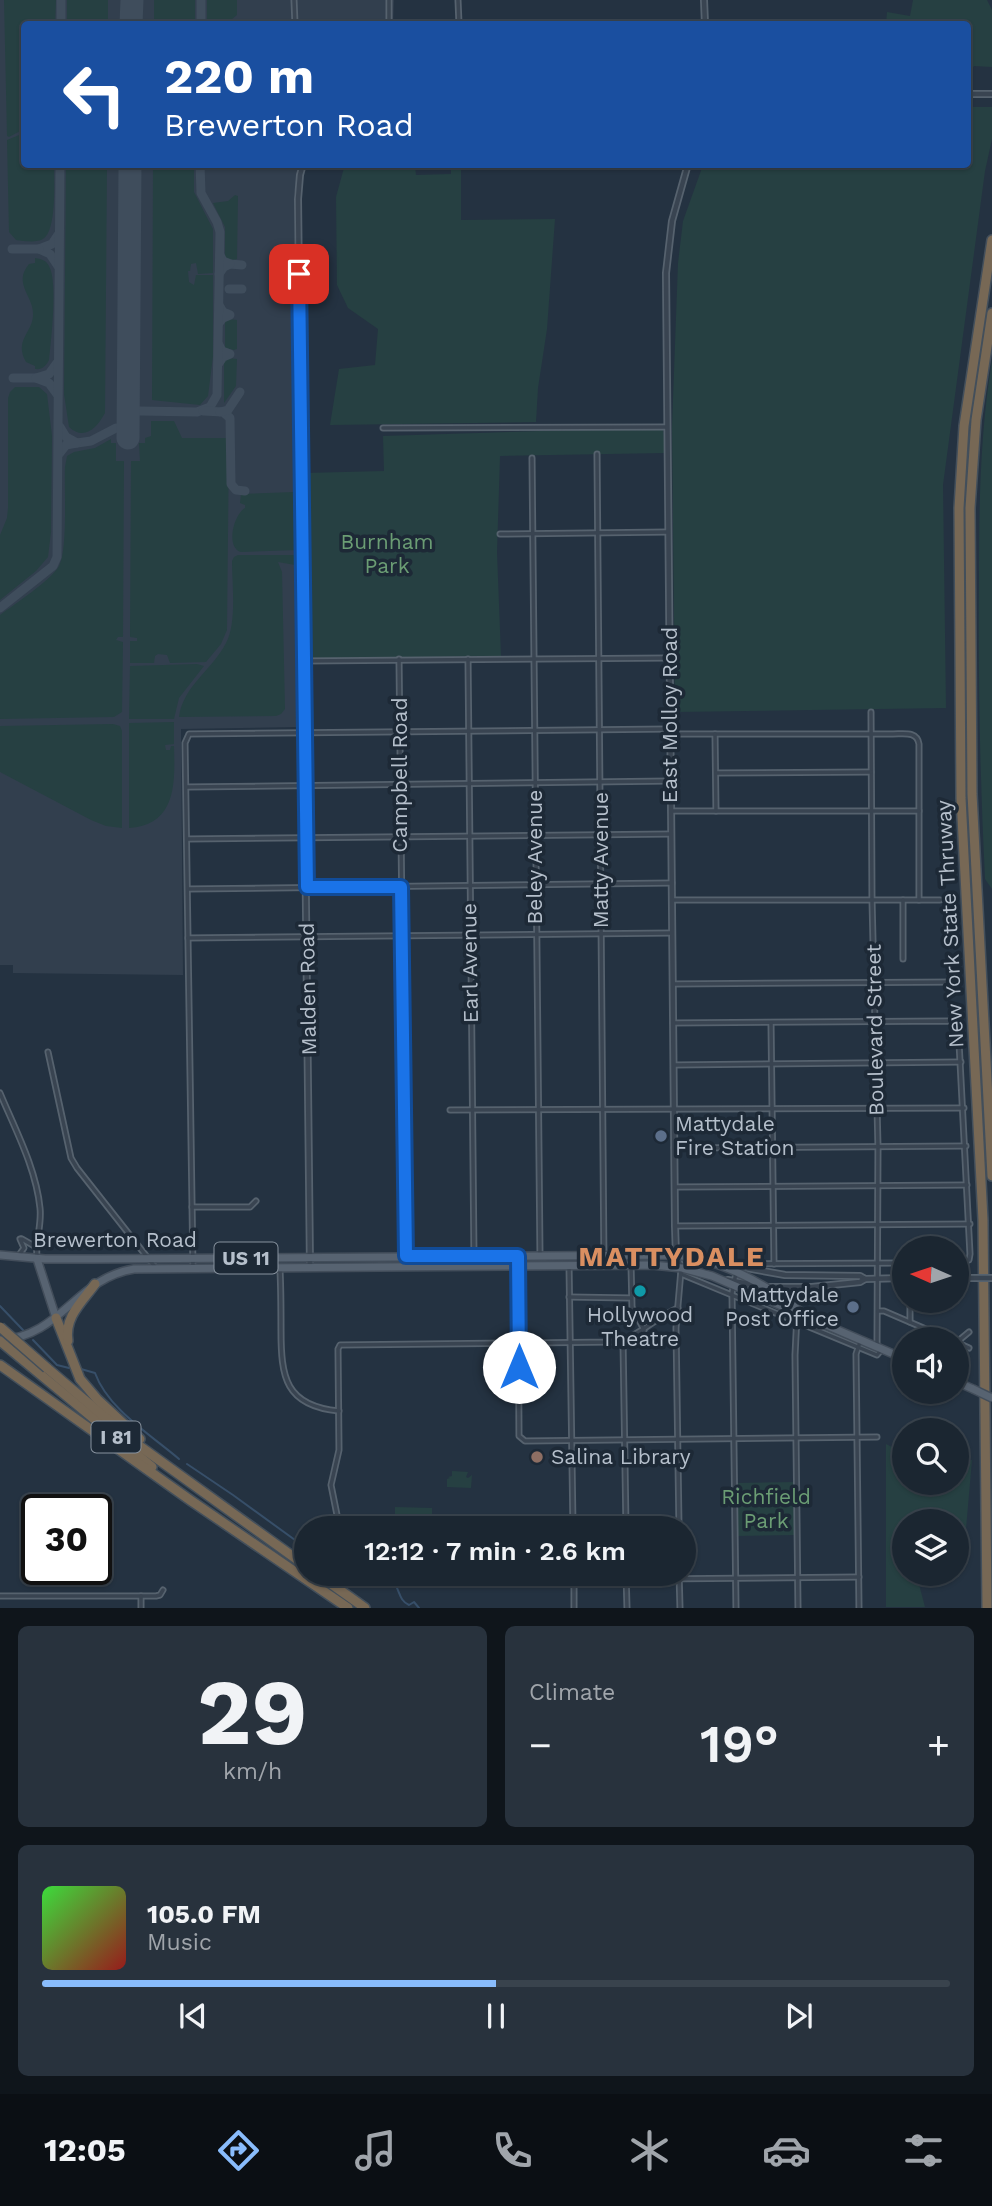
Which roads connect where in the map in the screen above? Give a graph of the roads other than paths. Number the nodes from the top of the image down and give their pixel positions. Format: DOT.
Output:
graph roads {
  1 [pos="294,0"];
  2 [pos="389,0"];
  3 [pos="458,0"];
  4 [pos="704,0"];
  5 [pos="295,21"];
  6 [pos="389,21"];
  7 [pos="459,21"];
  8 [pos="705,21"];
  9 [pos="971,94"];
  10 [pos="992,94"];
  11 [pos="302,168"];
  12 [pos="687,168"];
  13 [pos="992,240"];
  14 [pos="992,313"];
  15 [pos="667,427"];
  16 [pos="383,428"];
  17 [pos="597,454"];
  18 [pos="532,458"];
  19 [pos="668,532"];
  20 [pos="532,533"];
  21 [pos="598,533"];
  22 [pos="500,534"];
  23 [pos="599,658"];
  24 [pos="670,658"];
  25 [pos="468,659"];
  26 [pos="533,659"];
  27 [pos="399,660"];
  28 [pos="304,661"];
  29 [pos="871,712"];
  30 [pos="600,729"];
  31 [pos="534,730"];
  32 [pos="400,731"];
  33 [pos="468,731"];
  34 [pos="670,731"];
  35 [pos="305,733"];
  36 [pos="715,734"];
  37 [pos="871,734"];
  38 [pos="872,772"];
  39 [pos="716,773"];
  40 [pos="671,781"];
  41 [pos="600,782"];
  42 [pos="469,783"];
  43 [pos="534,783"];
  44 [pos="306,785"];
  45 [pos="400,785"];
  46 [pos="187,787"];
  47 [pos="671,811"];
  48 [pos="716,811"];
  49 [pos="919,811"];
  50 [pos="871,812"];
  51 [pos="601,834"];
  52 [pos="671,834"];
  53 [pos="535,835"];
  54 [pos="469,836"];
  55 [pos="401,837"];
  56 [pos="306,838"];
  57 [pos="188,839"];
  58 [pos="672,883"];
  59 [pos="602,884"];
  60 [pos="469,885"];
  61 [pos="535,885"];
  62 [pos="307,887"];
  63 [pos="401,887"];
  64 [pos="188,888"];
  65 [pos="672,900"];
  66 [pos="872,900"];
  67 [pos="904,900"];
  68 [pos="919,900"];
  69 [pos="940,900"];
  70 [pos="602,933"];
  71 [pos="672,933"];
  72 [pos="536,934"];
  73 [pos="469,935"];
  74 [pos="402,936"];
  75 [pos="307,937"];
  76 [pos="188,938"];
  77 [pos="903,959"];
  78 [pos="956,982"];
  79 [pos="875,983"];
  80 [pos="673,985"];
  81 [pos="876,1022"];
  82 [pos="673,1023"];
  83 [pos="771,1023"];
  84 [pos="48,1052"];
  85 [pos="961,1062"];
  86 [pos="772,1064"];
  87 [pos="877,1064"];
  88 [pos="674,1065"];
  89 [pos="0,1093"];
  90 [pos="964,1108"];
  91 [pos="877,1109"];
  92 [pos="450,1110"];
  93 [pos="538,1110"];
  94 [pos="604,1110"];
  95 [pos="674,1110"];
  96 [pos="772,1110"];
  97 [pos="472,1111"];
  98 [pos="965,1146"];
  99 [pos="878,1147"];
  100 [pos="773,1148"];
  101 [pos="674,1149"];
  102 [pos="992,1176"];
  103 [pos="968,1185"];
  104 [pos="878,1186"];
  105 [pos="675,1187"];
  106 [pos="773,1187"];
  107 [pos="256,1202"];
  108 [pos="192,1206"];
  109 [pos="970,1224"];
  110 [pos="878,1225"];
  111 [pos="675,1226"];
  112 [pos="773,1226"];
  113 [pos="970,1236"];
  114 [pos="36,1247"];
  115 [pos="0,1255"];
  116 [pos="604,1255"];
  117 [pos="676,1255"];
  118 [pos="406,1256"];
  119 [pos="474,1256"];
  120 [pos="518,1256"];
  121 [pos="540,1256"];
  122 [pos="568,1256"];
  123 [pos="17,1257"];
  124 [pos="310,1257"];
  125 [pos="148,1258"];
  126 [pos="193,1258"];
  127 [pos="37,1259"];
  128 [pos="878,1263"];
  129 [pos="892,1263"];
  130 [pos="774,1264"];
  131 [pos="604,1265"];
  132 [pos="631,1265"];
  133 [pos="569,1266"];
  134 [pos="474,1267"];
  135 [pos="519,1267"];
  136 [pos="280,1268"];
  137 [pos="310,1268"];
  138 [pos="406,1268"];
  139 [pos="156,1269"];
  140 [pos="193,1269"];
  141 [pos="736,1269"];
  142 [pos="681,1271"];
  143 [pos="878,1278"];
  144 [pos="892,1278"];
  145 [pos="970,1278"];
  146 [pos="992,1278"];
  147 [pos="865,1279"];
  148 [pos="95,1284"];
  149 [pos="732,1286"];
  150 [pos="764,1287"];
  151 [pos="569,1297"];
  152 [pos="631,1298"];
  153 [pos="678,1308"];
  154 [pos="878,1311"];
  155 [pos="910,1313"];
  156 [pos="799,1315"];
  157 [pos="56,1318"];
  158 [pos="910,1322"];
  159 [pos="0,1327"];
  160 [pos="921,1327"];
  161 [pos="644,1330"];
  162 [pos="0,1340"];
  163 [pos="623,1340"];
  164 [pos="570,1342"];
  165 [pos="519,1343"];
  166 [pos="859,1343"];
  167 [pos="879,1348"];
  168 [pos="892,1354"];
  169 [pos="71,1357"];
  170 [pos="0,1366"];
  171 [pos="44,1371"];
  172 [pos="969,1387"];
  173 [pos="992,1398"];
  174 [pos="339,1411"];
  175 [pos="877,1437"];
  176 [pos="796,1438"];
  177 [pos="857,1438"];
  178 [pos="677,1439"];
  179 [pos="734,1439"];
  180 [pos="625,1440"];
  181 [pos="572,1441"];
  182 [pos="180,1475"];
  183 [pos="190,1500"];
  184 [pos="337,1516"];
  185 [pos="573,1516"];
  186 [pos="626,1516"];
  187 [pos="679,1516"];
  188 [pos="294,1557"];
  189 [pos="696,1577"];
  190 [pos="798,1577"];
  191 [pos="859,1577"];
  192 [pos="736,1578"];
  193 [pos="334,1586"];
  194 [pos="574,1586"];
  195 [pos="626,1586"];
  196 [pos="679,1586"];
  197 [pos="163,1590"];
  198 [pos="0,1596"];
  199 [pos="141,1596"];
  200 [pos="141,1608"];
  201 [pos="348,1608"];
  202 [pos="365,1608"];
  203 [pos="575,1608"];
  204 [pos="627,1608"];
  205 [pos="680,1608"];
  206 [pos="736,1608"];
  207 [pos="798,1608"];
  208 [pos="859,1608"];
  209 [pos="988,1608"];
  1 -- 5 [label="street"];
  2 -- 6 [label="street"];
  3 -- 7 [label="street"];
  4 -- 8 [label="street"];
  9 -- 10 [label="street"];
  11 -- 28 [label="street, Malden Road"];
  12 -- 15 [label="street, East Molloy Road"];
  13 -- 209 [label="highway, New York State Thruway"];
  14 -- 102 [label="highway, New York State Thruway"];
  15 -- 16 [label="street"];
  15 -- 19 [label="street, East Molloy Road"];
  17 -- 21 [label="street, Matty Avenue"];
  18 -- 20 [label="street, Beley Avenue"];
  19 -- 21 [label="street"];
  19 -- 24 [label="street, East Molloy Road"];
  20 -- 21 [label="street"];
  20 -- 22 [label="street"];
  20 -- 26 [label="street, Beley Avenue"];
  21 -- 23 [label="street, Matty Avenue"];
  23 -- 24 [label="street"];
  23 -- 26 [label="street"];
  23 -- 30 [label="street, Matty Avenue"];
  24 -- 34 [label="street, East Molloy Road"];
  25 -- 26 [label="street"];
  25 -- 27 [label="street"];
  25 -- 33 [label="street, Earl Avenue"];
  26 -- 31 [label="street, Beley Avenue"];
  27 -- 28 [label="street"];
  27 -- 32 [label="street, Campbell Road"];
  28 -- 35 [label="street, Malden Road"];
  29 -- 37 [label="street, Boulevard Street"];
  30 -- 31 [label="street"];
  30 -- 34 [label="street"];
  30 -- 41 [label="street, Matty Avenue"];
  31 -- 33 [label="street"];
  31 -- 43 [label="street, Beley Avenue"];
  32 -- 33 [label="street"];
  32 -- 35 [label="street"];
  32 -- 45 [label="street, Campbell Road"];
  33 -- 42 [label="street, Earl Avenue"];
  34 -- 36 [label="street"];
  34 -- 40 [label="street, East Molloy Road"];
  35 -- 44 [label="street, Malden Road"];
  35 -- 46 [label="street"];
  36 -- 37 [label="street"];
  36 -- 39 [label="street"];
  37 -- 38 [label="street, Boulevard Street"];
  37 -- 49 [label="street"];
  38 -- 39 [label="street"];
  38 -- 50 [label="street, Boulevard Street"];
  39 -- 48 [label="street"];
  40 -- 41 [label="street"];
  40 -- 47 [label="street, East Molloy Road"];
  41 -- 43 [label="street"];
  41 -- 51 [label="street, Matty Avenue"];
  42 -- 43 [label="street"];
  42 -- 45 [label="street"];
  42 -- 54 [label="street, Earl Avenue"];
  43 -- 53 [label="street, Beley Avenue"];
  44 -- 45 [label="street"];
  44 -- 46 [label="street"];
  44 -- 56 [label="street, Malden Road"];
  45 -- 55 [label="street, Campbell Road"];
  46 -- 57 [label="street"];
  47 -- 48 [label="street"];
  47 -- 52 [label="street, East Molloy Road"];
  48 -- 50 [label="street"];
  49 -- 50 [label="street"];
  49 -- 68 [label="street"];
  50 -- 66 [label="street, Boulevard Street"];
  51 -- 52 [label="street"];
  51 -- 53 [label="street"];
  51 -- 59 [label="street, Matty Avenue"];
  52 -- 58 [label="street, East Molloy Road"];
  53 -- 54 [label="street"];
  53 -- 61 [label="street, Beley Avenue"];
  54 -- 55 [label="street"];
  54 -- 60 [label="street, Earl Avenue"];
  55 -- 56 [label="street"];
  55 -- 63 [label="street, Campbell Road"];
  56 -- 57 [label="street"];
  56 -- 62 [label="street, Malden Road"];
  57 -- 64 [label="street"];
  58 -- 59 [label="street"];
  58 -- 65 [label="street, East Molloy Road"];
  59 -- 61 [label="street"];
  59 -- 70 [label="street, Matty Avenue"];
  60 -- 61 [label="street"];
  60 -- 63 [label="street"];
  60 -- 73 [label="street, Earl Avenue"];
  61 -- 72 [label="street, Beley Avenue"];
  62 -- 63 [label="street"];
  62 -- 64 [label="street"];
  62 -- 75 [label="street, Malden Road"];
  63 -- 74 [label="street, Campbell Road"];
  64 -- 76 [label="street"];
  65 -- 66 [label="street"];
  65 -- 71 [label="street, East Molloy Road"];
  66 -- 67 [label="street"];
  66 -- 79 [label="street, Boulevard Street"];
  67 -- 68 [label="street"];
  67 -- 77 [label="street"];
  68 -- 69 [label="street"];
  70 -- 71 [label="street"];
  70 -- 72 [label="street"];
  70 -- 94 [label="street, Matty Avenue"];
  71 -- 80 [label="street, East Molloy Road"];
  72 -- 73 [label="street"];
  72 -- 93 [label="street, Beley Avenue"];
  73 -- 74 [label="street"];
  73 -- 97 [label="street, Earl Avenue"];
  74 -- 75 [label="street"];
  74 -- 118 [label="street, Campbell Road"];
  75 -- 76 [label="street"];
  75 -- 124 [label="street, Malden Road"];
  76 -- 108 [label="street"];
  78 -- 79 [label="street"];
  79 -- 80 [label="street"];
  79 -- 81 [label="street, Boulevard Street"];
  80 -- 82 [label="street, East Molloy Road"];
  81 -- 83 [label="street"];
  81 -- 85 [label="street"];
  81 -- 87 [label="street, Boulevard Street"];
  82 -- 83 [label="street"];
  82 -- 88 [label="street, East Molloy Road"];
  83 -- 86 [label="street"];
  84 -- 125 [label="street"];
  85 -- 87 [label="street"];
  85 -- 90 [label="street"];
  86 -- 87 [label="street"];
  86 -- 88 [label="street"];
  86 -- 96 [label="street"];
  87 -- 91 [label="street, Boulevard Street"];
  88 -- 95 [label="street, East Molloy Road"];
  89 -- 114 [label="street"];
  90 -- 91 [label="street"];
  90 -- 98 [label="street"];
  91 -- 96 [label="street"];
  91 -- 99 [label="street, Boulevard Street"];
  92 -- 97 [label="street"];
  93 -- 94 [label="street"];
  93 -- 97 [label="street"];
  93 -- 121 [label="street, Beley Avenue"];
  94 -- 95 [label="street"];
  94 -- 116 [label="street, Matty Avenue"];
  95 -- 96 [label="street"];
  95 -- 101 [label="street, East Molloy Road"];
  96 -- 100 [label="street"];
  97 -- 119 [label="street, Earl Avenue"];
  98 -- 99 [label="street"];
  98 -- 103 [label="street"];
  99 -- 100 [label="street"];
  99 -- 104 [label="street, Boulevard Street"];
  100 -- 101 [label="street"];
  100 -- 106 [label="street"];
  101 -- 105 [label="street, East Molloy Road"];
  103 -- 104 [label="street"];
  103 -- 109 [label="street"];
  104 -- 106 [label="street"];
  104 -- 110 [label="street, Boulevard Street"];
  105 -- 106 [label="street"];
  105 -- 111 [label="street, East Molloy Road"];
  106 -- 112 [label="street"];
  107 -- 108 [label="street"];
  108 -- 126 [label="street"];
  109 -- 110 [label="street"];
  109 -- 113 [label="street"];
  110 -- 112 [label="street"];
  110 -- 128 [label="street, Boulevard Street"];
  111 -- 112 [label="street"];
  111 -- 117 [label="street, East Molloy Road"];
  112 -- 130 [label="street"];
  114 -- 123 [label="street"];
  114 -- 127 [label="street"];
  115 -- 123 [label="main road, Brewerton Road / US 11"];
  116 -- 117 [label="main road, Brewerton Road / US 11"];
  116 -- 122 [label="main road, Brewerton Road / US 11"];
  116 -- 131 [label="street, Matty Avenue"];
  117 -- 141 [label="main road, Brewerton Road / US 11"];
  117 -- 142 [label="street, East Molloy Road"];
  118 -- 119 [label="main road, Brewerton Road / US 11"];
  118 -- 124 [label="main road, Brewerton Road / US 11"];
  118 -- 138 [label="street, Campbell Road"];
  119 -- 120 [label="main road, Brewerton Road / US 11"];
  119 -- 134 [label="street, Earl Avenue"];
  120 -- 121 [label="main road, Brewerton Road / US 11"];
  120 -- 135 [label="street"];
  121 -- 122 [label="main road, Brewerton Road / US 11"];
  122 -- 133 [label="street"];
  123 -- 127 [label="main road, Brewerton Road / US 11"];
  124 -- 126 [label="main road, Brewerton Road / US 11"];
  124 -- 137 [label="street, Malden Road"];
  125 -- 126 [label="main road, Brewerton Road / US 11"];
  125 -- 127 [label="main road, Brewerton Road / US 11"];
  125 -- 139 [label="street"];
  126 -- 140 [label="street"];
  127 -- 157 [label="main road"];
  128 -- 129 [label="street"];
  128 -- 130 [label="street"];
  128 -- 143 [label="street, Boulevard Street"];
  130 -- 141 [label="street"];
  131 -- 132 [label="main road, Brewerton Road / US 11"];
  131 -- 133 [label="main road, Brewerton Road / US 11"];
  132 -- 142 [label="main road, Brewerton Road / US 11"];
  132 -- 152 [label="street"];
  133 -- 135 [label="main road, Brewerton Road / US 11"];
  133 -- 151 [label="street"];
  134 -- 135 [label="main road, Brewerton Road / US 11"];
  134 -- 138 [label="main road, Brewerton Road / US 11"];
  135 -- 165 [label="street"];
  136 -- 137 [label="main road, Brewerton Road / US 11"];
  136 -- 140 [label="main road, Brewerton Road / US 11"];
  136 -- 174 [label="street"];
  137 -- 138 [label="main road, Brewerton Road / US 11"];
  139 -- 140 [label="main road, Brewerton Road / US 11"];
  139 -- 148 [label="main road, Brewerton Road / US 11"];
  141 -- 147 [label="street"];
  141 -- 149 [label="street"];
  141 -- 150 [label="main road, Brewerton Road / US 11"];
  142 -- 149 [label="street"];
  142 -- 149 [label="main road, Brewerton Road / US 11"];
  142 -- 153 [label="street"];
  143 -- 144 [label="street"];
  143 -- 147 [label="street"];
  143 -- 154 [label="street, Boulevard Street"];
  145 -- 146 [label="street, bridge"];
  147 -- 150 [label="street"];
  148 -- 157 [label="main road, Brewerton Road / US 11"];
  148 -- 169 [label="highway"];
  149 -- 150 [label="street"];
  149 -- 156 [label="main road, Brewerton Road / US 11"];
  149 -- 179 [label="street"];
  150 -- 156 [label="main road, Brewerton Road / US 11"];
  151 -- 152 [label="street"];
  151 -- 164 [label="street"];
  152 -- 161 [label="street"];
  153 -- 161 [label="street"];
  153 -- 178 [label="street"];
  154 -- 158 [label="street"];
  154 -- 167 [label="street, Boulevard Street"];
  155 -- 158 [label="street"];
  156 -- 166 [label="main road, Brewerton Road / US 11"];
  156 -- 176 [label="street"];
  157 -- 162 [label="main road, Brewerton Road / US 11"];
  157 -- 169 [label="highway"];
  158 -- 160 [label="street"];
  159 -- 171 [label="highway, I 81, bridge"];
  161 -- 163 [label="street"];
  162 -- 171 [label="highway, I 81"];
  163 -- 164 [label="street"];
  163 -- 180 [label="street"];
  164 -- 165 [label="street"];
  164 -- 181 [label="street"];
  165 -- 174 [label="street"];
  165 -- 181 [label="street"];
  166 -- 167 [label="main road, Brewerton Road / US 11"];
  166 -- 177 [label="street"];
  167 -- 168 [label="main road, Brewerton Road / US 11"];
  169 -- 182 [label="highway"];
  170 -- 183 [label="highway"];
  171 -- 182 [label="highway, I 81"];
  171 -- 183 [label="highway, I 81"];
  172 -- 173 [label="main road, bridge"];
  174 -- 184 [label="street"];
  175 -- 177 [label="street"];
  176 -- 177 [label="street"];
  176 -- 179 [label="street"];
  176 -- 190 [label="street"];
  177 -- 191 [label="street"];
  178 -- 179 [label="street"];
  178 -- 180 [label="street"];
  178 -- 187 [label="street"];
  179 -- 192 [label="street"];
  180 -- 181 [label="street"];
  180 -- 186 [label="street"];
  181 -- 185 [label="street"];
  182 -- 188 [label="highway, I 81"];
  183 -- 201 [label="highway, I 81"];
  189 -- 192 [label="street"];
  190 -- 191 [label="street"];
  190 -- 192 [label="street"];
  190 -- 207 [label="street"];
  191 -- 208 [label="street"];
  192 -- 206 [label="street"];
  193 -- 202 [label="highway"];
  194 -- 203 [label="street"];
  195 -- 204 [label="street"];
  196 -- 205 [label="street"];
  197 -- 199 [label="street"];
  198 -- 199 [label="street"];
  199 -- 200 [label="street"];
}
